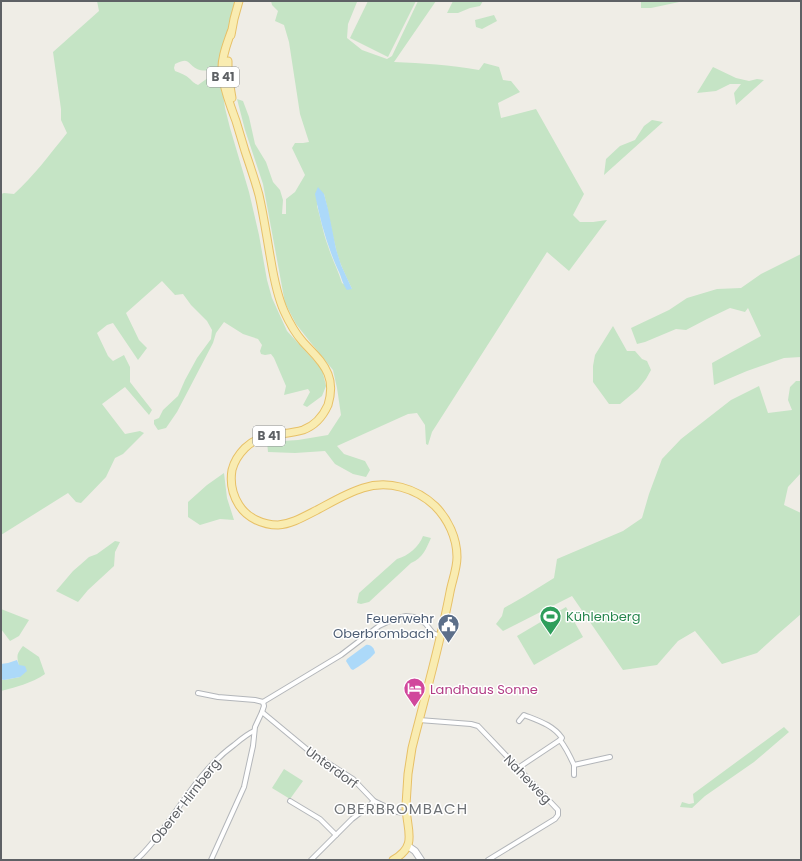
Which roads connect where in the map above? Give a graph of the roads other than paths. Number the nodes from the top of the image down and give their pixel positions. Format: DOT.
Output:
graph roads {
  1 [pos="239,1"];
  2 [pos="440,636"];
  3 [pos="198,693"];
  4 [pos="263,702"];
  5 [pos="262,712"];
  6 [pos="419,720"];
  7 [pos="519,721"];
  8 [pos="254,732"];
  9 [pos="560,740"];
  10 [pos="610,758"];
  11 [pos="574,765"];
  12 [pos="518,768"];
  13 [pos="574,775"];
  14 [pos="290,801"];
  15 [pos="374,801"];
  16 [pos="406,812"];
  17 [pos="336,835"];
  18 [pos="408,846"];
  19 [pos="136,860"];
  20 [pos="211,860"];
  21 [pos="311,860"];
  22 [pos="393,860"];
  23 [pos="421,860"];
  24 [pos="488,860"];
  1 -- 2 [label="main road, B 41"];
  2 -- 4 [label="street"];
  2 -- 6 [label="main road, B 41"];
  3 -- 4 [label="street"];
  4 -- 5 [label="street"];
  5 -- 8 [label="street"];
  5 -- 15 [label="street, Unterdorf"];
  6 -- 12 [label="street, Naheweg"];
  6 -- 16 [label="main road, B 41"];
  7 -- 9 [label="street"];
  8 -- 19 [label="street, Oberer Hirnberg"];
  8 -- 20 [label="street"];
  9 -- 11 [label="street"];
  9 -- 12 [label="street"];
  10 -- 11 [label="street"];
  11 -- 13 [label="street"];
  12 -- 24 [label="street, Naheweg"];
  14 -- 17 [label="street"];
  15 -- 16 [label="street, Unterdorf"];
  15 -- 17 [label="street"];
  16 -- 18 [label="main road, B 41"];
  17 -- 21 [label="street"];
  18 -- 22 [label="main road"];
  18 -- 23 [label="street"];
}
